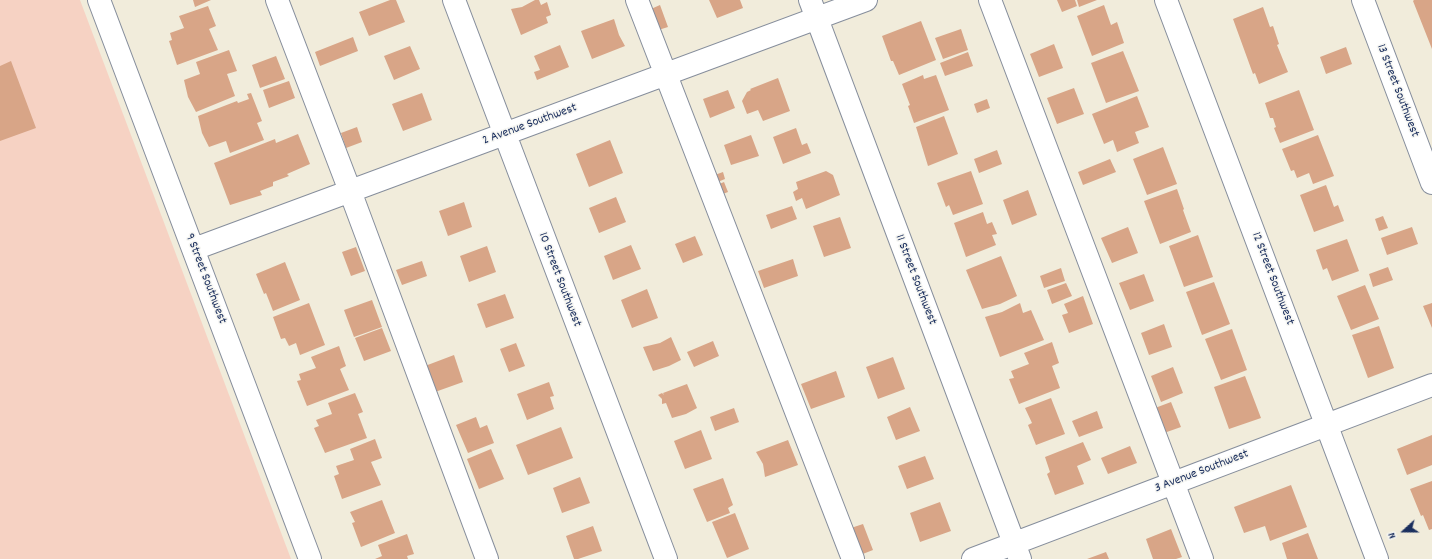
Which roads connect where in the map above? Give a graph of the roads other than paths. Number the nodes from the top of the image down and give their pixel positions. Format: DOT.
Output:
graph roads {
  1 [pos="99,0"];
  2 [pos="277,0"];
  3 [pos="454,0"];
  4 [pos="637,0"];
  5 [pos="866,0"];
  6 [pos="990,0"];
  7 [pos="1166,0"];
  8 [pos="1363,0"];
  9 [pos="813,9"];
  10 [pos="666,74"];
  11 [pos="504,134"];
  12 [pos="1432,183"];
  13 [pos="350,191"];
  14 [pos="194,249"];
  15 [pos="1432,385"];
  16 [pos="1326,425"];
  17 [pos="1173,483"];
  18 [pos="1018,551"];
  19 [pos="310,559"];
  20 [pos="488,559"];
  21 [pos="666,559"];
  22 [pos="853,559"];
  23 [pos="973,559"];
  24 [pos="1202,559"];
  25 [pos="1377,559"];
  1 -- 14 [label="street, 9 Street Southwest"];
  2 -- 13 [label="street"];
  3 -- 11 [label="street, 10 Street Southwest"];
  4 -- 10 [label="street"];
  5 -- 9 [label="street, 2 Avenue Southwest"];
  6 -- 17 [label="street"];
  7 -- 16 [label="street, 12 Street Southwest"];
  8 -- 12 [label="street, 13 Street Southwest"];
  9 -- 10 [label="street, 2 Avenue Southwest"];
  9 -- 18 [label="street, 11 Street Southwest"];
  10 -- 11 [label="street, 2 Avenue Southwest"];
  10 -- 22 [label="street"];
  11 -- 13 [label="street, 2 Avenue Southwest"];
  11 -- 21 [label="street, 10 Street Southwest"];
  13 -- 14 [label="street, 2 Avenue Southwest"];
  13 -- 20 [label="street"];
  14 -- 19 [label="street, 9 Street Southwest"];
  15 -- 16 [label="street, 3 Avenue Southwest"];
  16 -- 17 [label="street, 3 Avenue Southwest"];
  16 -- 25 [label="street, 12 Street Southwest"];
  17 -- 18 [label="street, 3 Avenue Southwest"];
  17 -- 24 [label="street"];
  18 -- 23 [label="street, 3 Avenue Southwest"];
}
